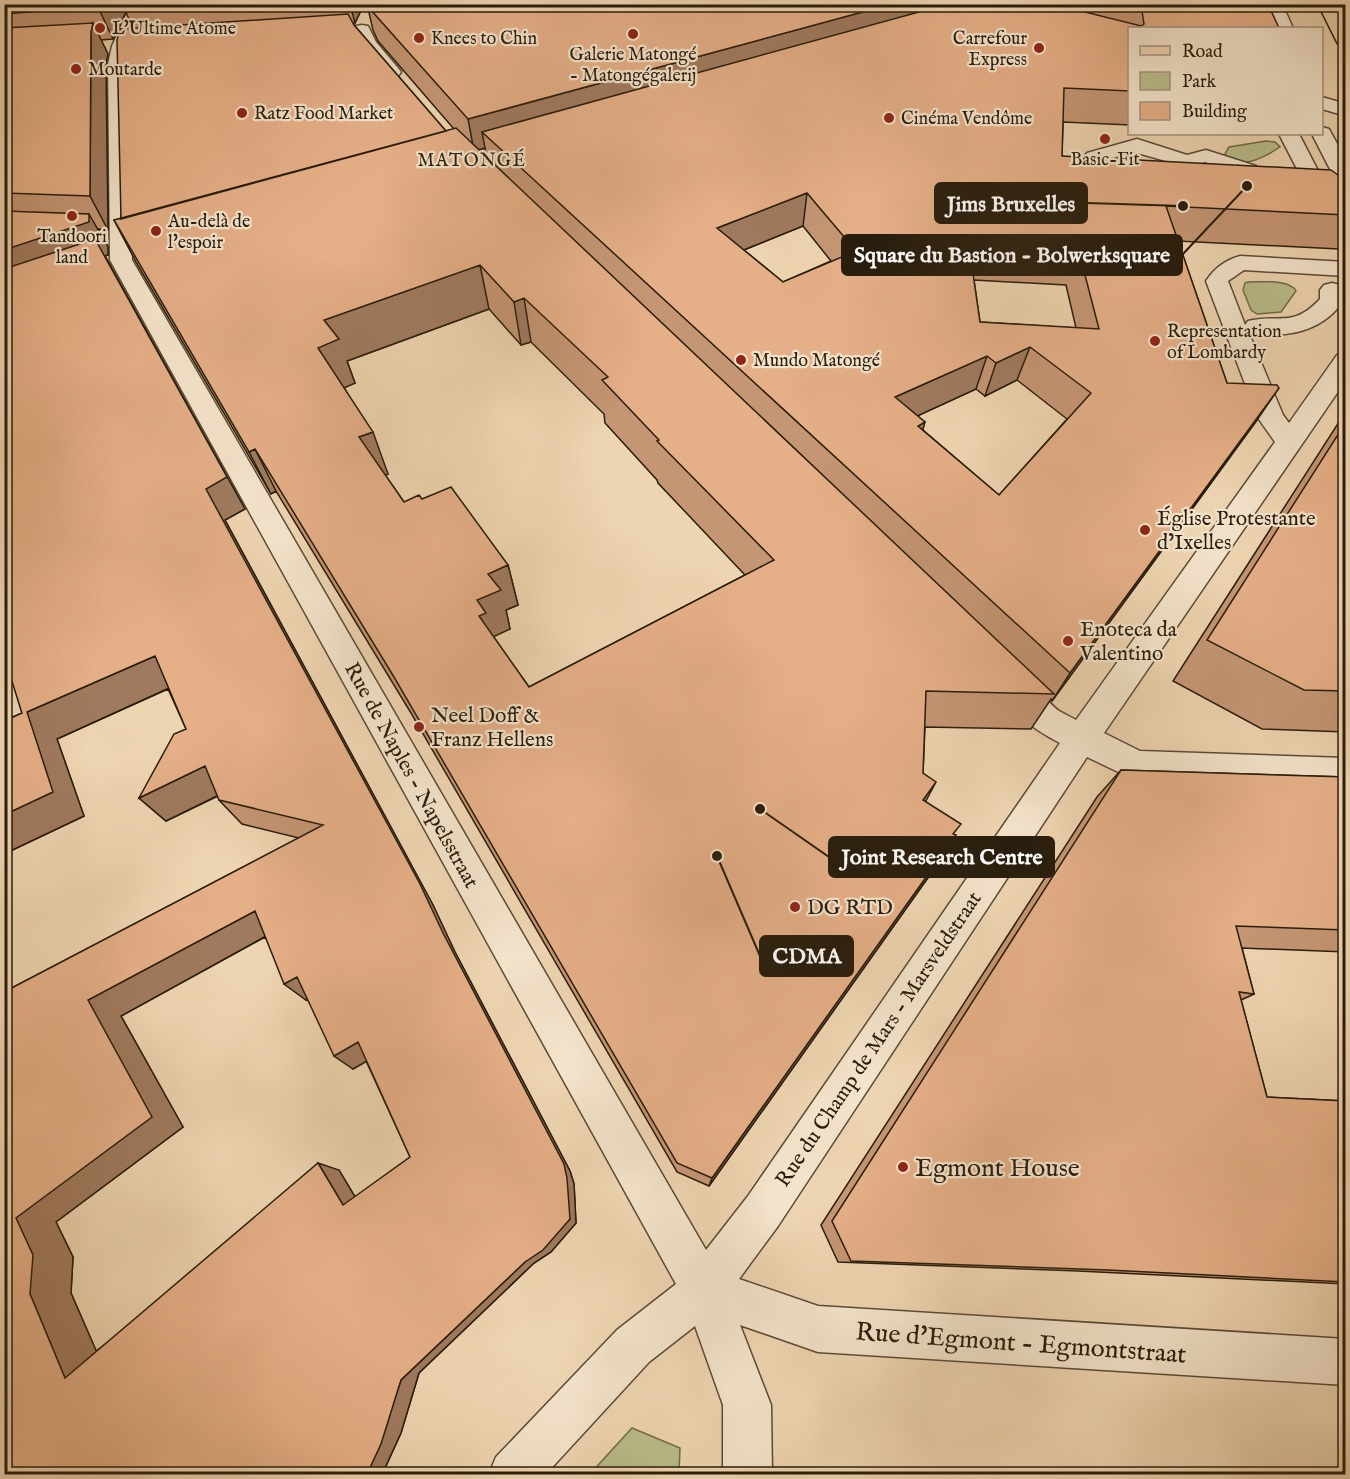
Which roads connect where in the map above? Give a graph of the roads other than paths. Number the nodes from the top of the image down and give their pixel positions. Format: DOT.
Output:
graph roads {
  1 [pos="140,4"];
  2 [pos="1273,4"];
  3 [pos="1326,4"];
  4 [pos="372,13"];
  5 [pos="1284,27"];
  6 [pos="362,30"];
  7 [pos="339,31"];
  8 [pos="1346,42"];
  9 [pos="130,45"];
  10 [pos="100,48"];
  11 [pos="401,82"];
  12 [pos="1323,103"];
  13 [pos="1346,110"];
  14 [pos="1161,135"];
  15 [pos="1289,135"];
  16 [pos="1323,135"];
  17 [pos="1142,148"];
  18 [pos="1094,157"];
  19 [pos="1346,181"];
  20 [pos="1346,268"];
  21 [pos="1339,291"];
  22 [pos="1256,326"];
  23 [pos="1346,361"];
  24 [pos="1289,442"];
  25 [pos="988,663"];
  26 [pos="1081,739"];
  27 [pos="1346,773"];
  28 [pos="704,1290"];
  29 [pos="1346,1362"];
  30 [pos="513,1474"];
  31 [pos="747,1474"];
  1 -- 9 [label="street"];
  2 -- 5 [label="street"];
  3 -- 8 [label="main road"];
  4 -- 6 [label="street"];
  6 -- 7 [label="street"];
  6 -- 11 [label="street"];
  9 -- 10 [label="street"];
  9 -- 28 [label="street, Rue de Naples - Napelsstraat"];
  12 -- 13 [label="street"];
  14 -- 17 [label="street"];
  15 -- 17 [label="street"];
  16 -- 19 [label="street"];
  17 -- 18 [label="street"];
  20 -- 24 [label="street"];
  21 -- 22 [label="street"];
  23 -- 24 [label="street, Rue du Champ de Mars - Marsveldstraat"];
  24 -- 26 [label="street, Rue du Champ de Mars - Marsveldstraat"];
  25 -- 26 [label="street"];
  26 -- 27 [label="street"];
  26 -- 28 [label="street, Rue du Champ de Mars - Marsveldstraat"];
  28 -- 29 [label="street, Rue d'Egmont - Egmontstraat"];
  28 -- 30 [label="street, Rue du Champ de Mars - Marsveldstraat"];
  28 -- 31 [label="street, Rue de Naples - Napelsstraat"];
}
